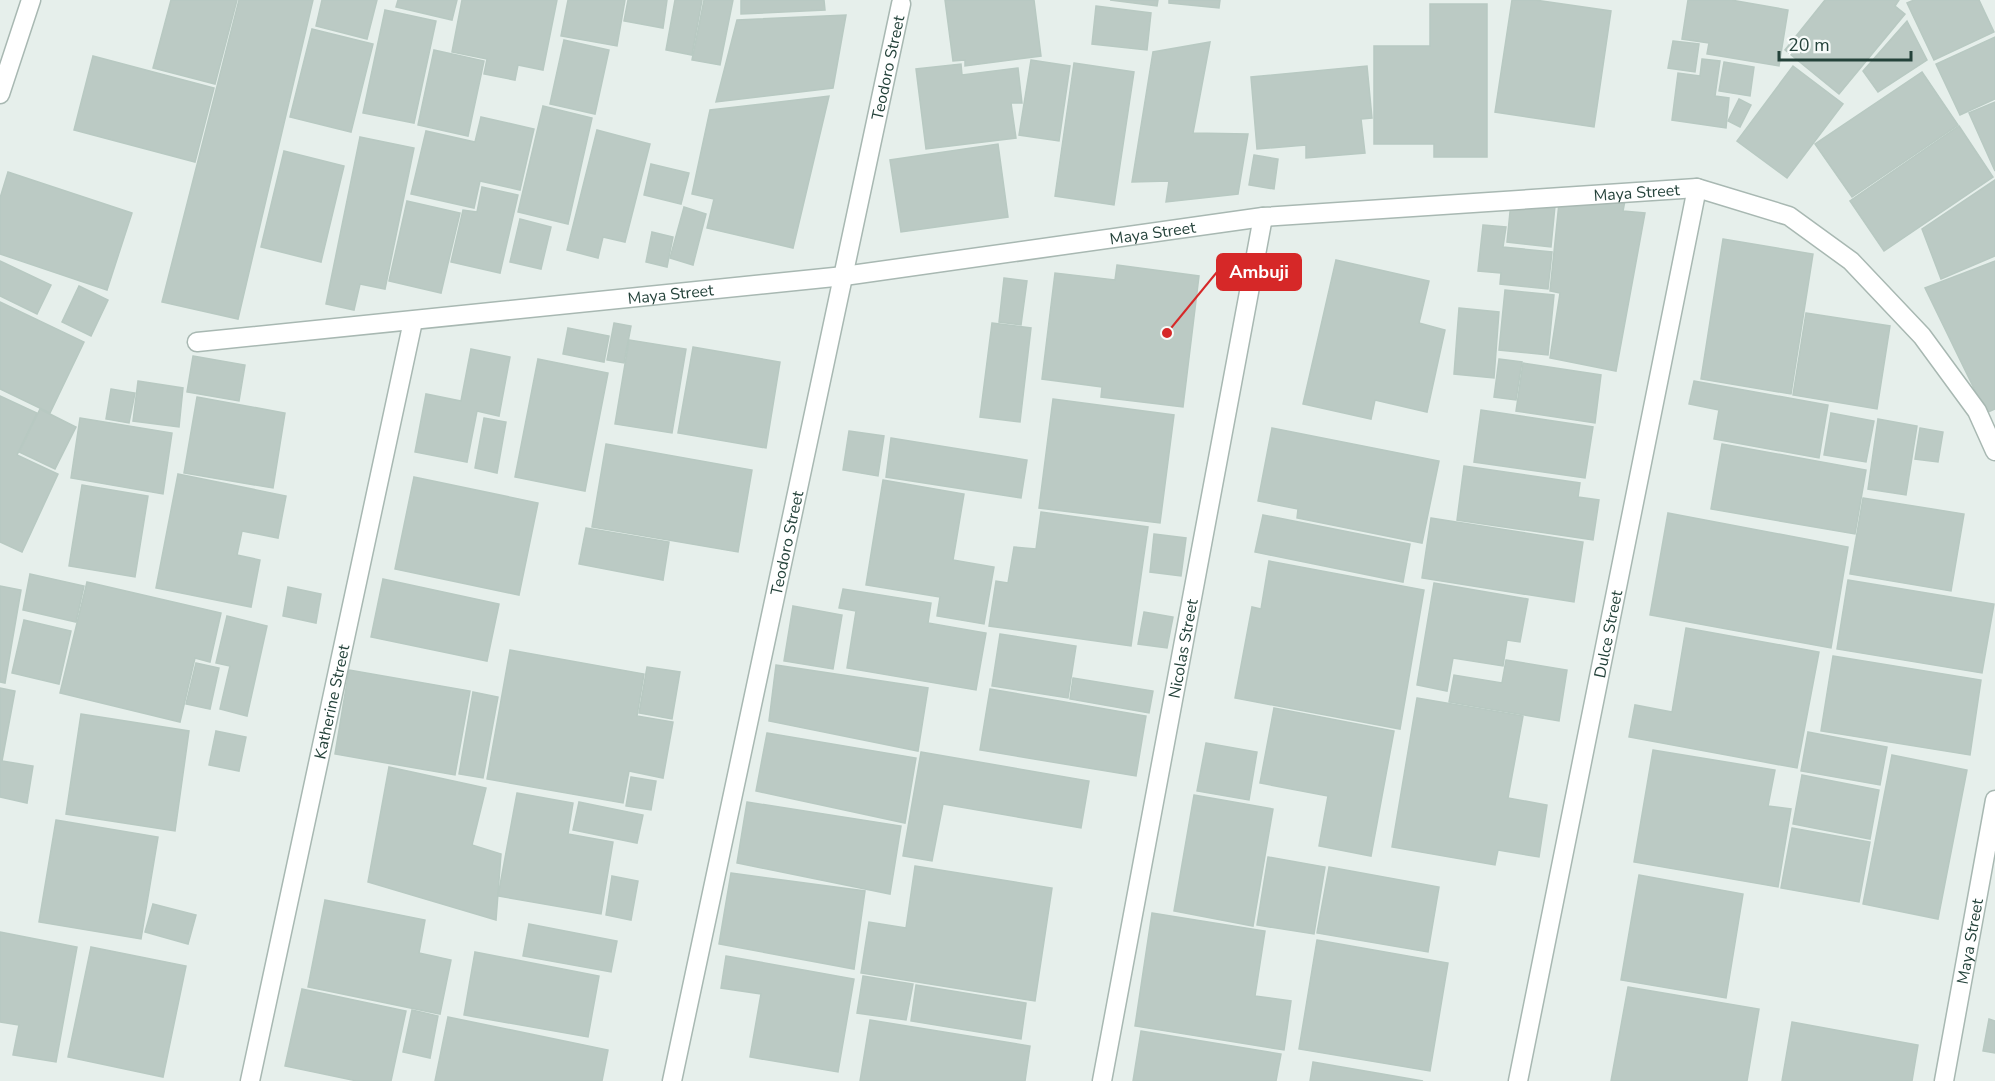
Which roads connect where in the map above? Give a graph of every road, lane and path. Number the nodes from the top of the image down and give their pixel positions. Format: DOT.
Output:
graph roads {
  1 [pos="31,0"];
  2 [pos="901,4"];
  3 [pos="0,94"];
  4 [pos="1697,188"];
  5 [pos="1263,217"];
  6 [pos="844,276"];
  7 [pos="413,321"];
  8 [pos="197,342"];
  9 [pos="1995,451"];
  10 [pos="1995,800"];
  11 [pos="250,1081"];
  12 [pos="672,1081"];
  13 [pos="1102,1081"];
  14 [pos="1518,1081"];
  15 [pos="1944,1081"];
  1 -- 3 [label="street"];
  2 -- 6 [label="street, Teodoro Street"];
  4 -- 5 [label="street, Maya Street"];
  4 -- 9 [label="street, Maya Street"];
  4 -- 14 [label="street, Dulce Street"];
  5 -- 6 [label="street, Maya Street"];
  5 -- 13 [label="street, Nicolas Street"];
  6 -- 7 [label="street, Maya Street"];
  6 -- 12 [label="street, Teodoro Street"];
  7 -- 8 [label="street, Maya Street"];
  7 -- 11 [label="street, Katherine Street"];
  10 -- 15 [label="street, Maya Street"];
}
